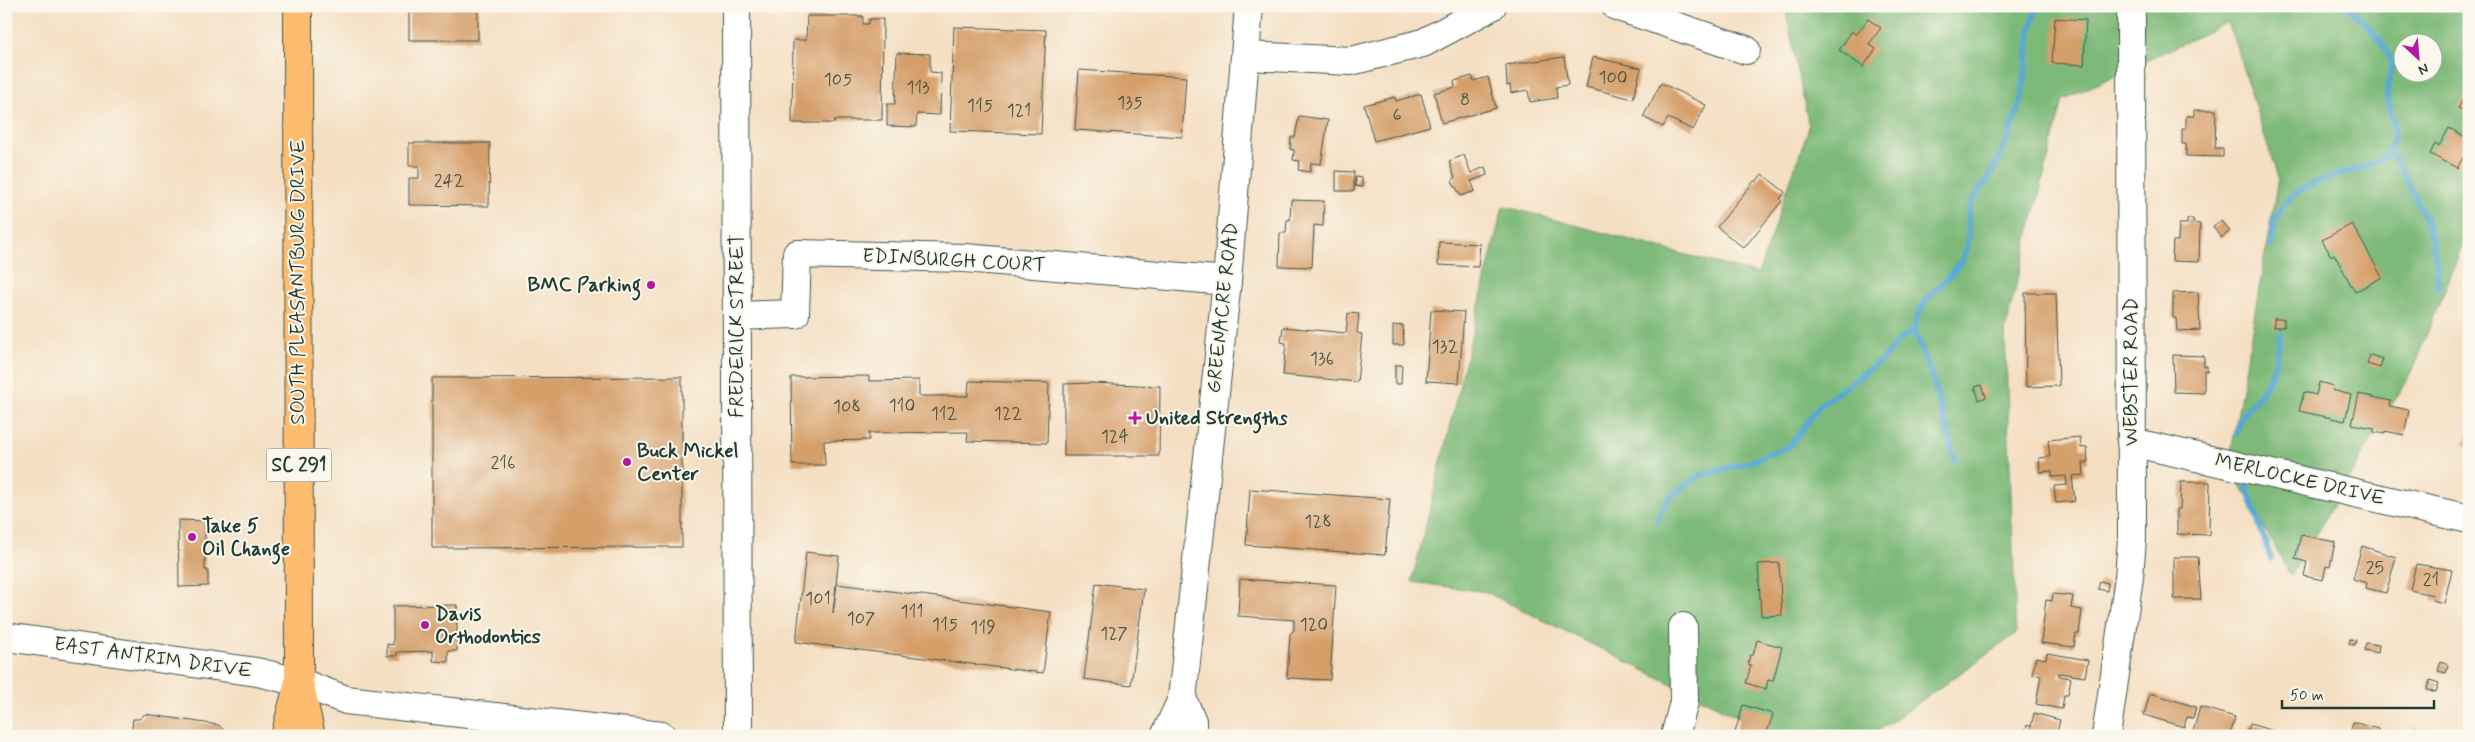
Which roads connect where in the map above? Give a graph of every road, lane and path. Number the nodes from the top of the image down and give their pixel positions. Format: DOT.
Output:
graph roads {
  1 [pos="298,6"];
  2 [pos="736,6"];
  3 [pos="1249,6"];
  4 [pos="1492,6"];
  5 [pos="1616,6"];
  6 [pos="2131,6"];
  7 [pos="1746,50"];
  8 [pos="1246,56"];
  9 [pos="1226,282"];
  10 [pos="737,316"];
  11 [pos="2132,442"];
  12 [pos="2469,519"];
  13 [pos="1683,627"];
  14 [pos="6,637"];
  15 [pos="299,682"];
  16 [pos="1182,699"];
  17 [pos="285,736"];
  18 [pos="312,736"];
  19 [pos="662,736"];
  20 [pos="738,736"];
  21 [pos="1165,736"];
  22 [pos="1192,736"];
  23 [pos="1675,736"];
  24 [pos="2106,736"];
  1 -- 15 [label="main road, SOUTH PLEASANTBURG DRIVE / SC 291"];
  2 -- 10 [label="street, FREDERICK STREET"];
  3 -- 8 [label="street, GREENACRE ROAD"];
  4 -- 8 [label="street"];
  5 -- 7 [label="street"];
  6 -- 11 [label="street, WEBSTER ROAD"];
  8 -- 9 [label="street, GREENACRE ROAD"];
  9 -- 10 [label="street, EDINBURGH COURT"];
  9 -- 16 [label="street, GREENACRE ROAD"];
  10 -- 20 [label="street, FREDERICK STREET"];
  11 -- 12 [label="street, MERLOCKE DRIVE"];
  11 -- 24 [label="street, WEBSTER ROAD"];
  13 -- 23 [label="street"];
  14 -- 15 [label="street, EAST ANTRIM DRIVE"];
  15 -- 17 [label="main road, SOUTH PLEASANTBURG DRIVE / SC 291"];
  15 -- 18 [label="main road, SC 291"];
  15 -- 19 [label="street, EAST ANTRIM DRIVE"];
  16 -- 21 [label="street, GREENACRE ROAD"];
  16 -- 22 [label="street, GREENACRE ROAD"];
}
